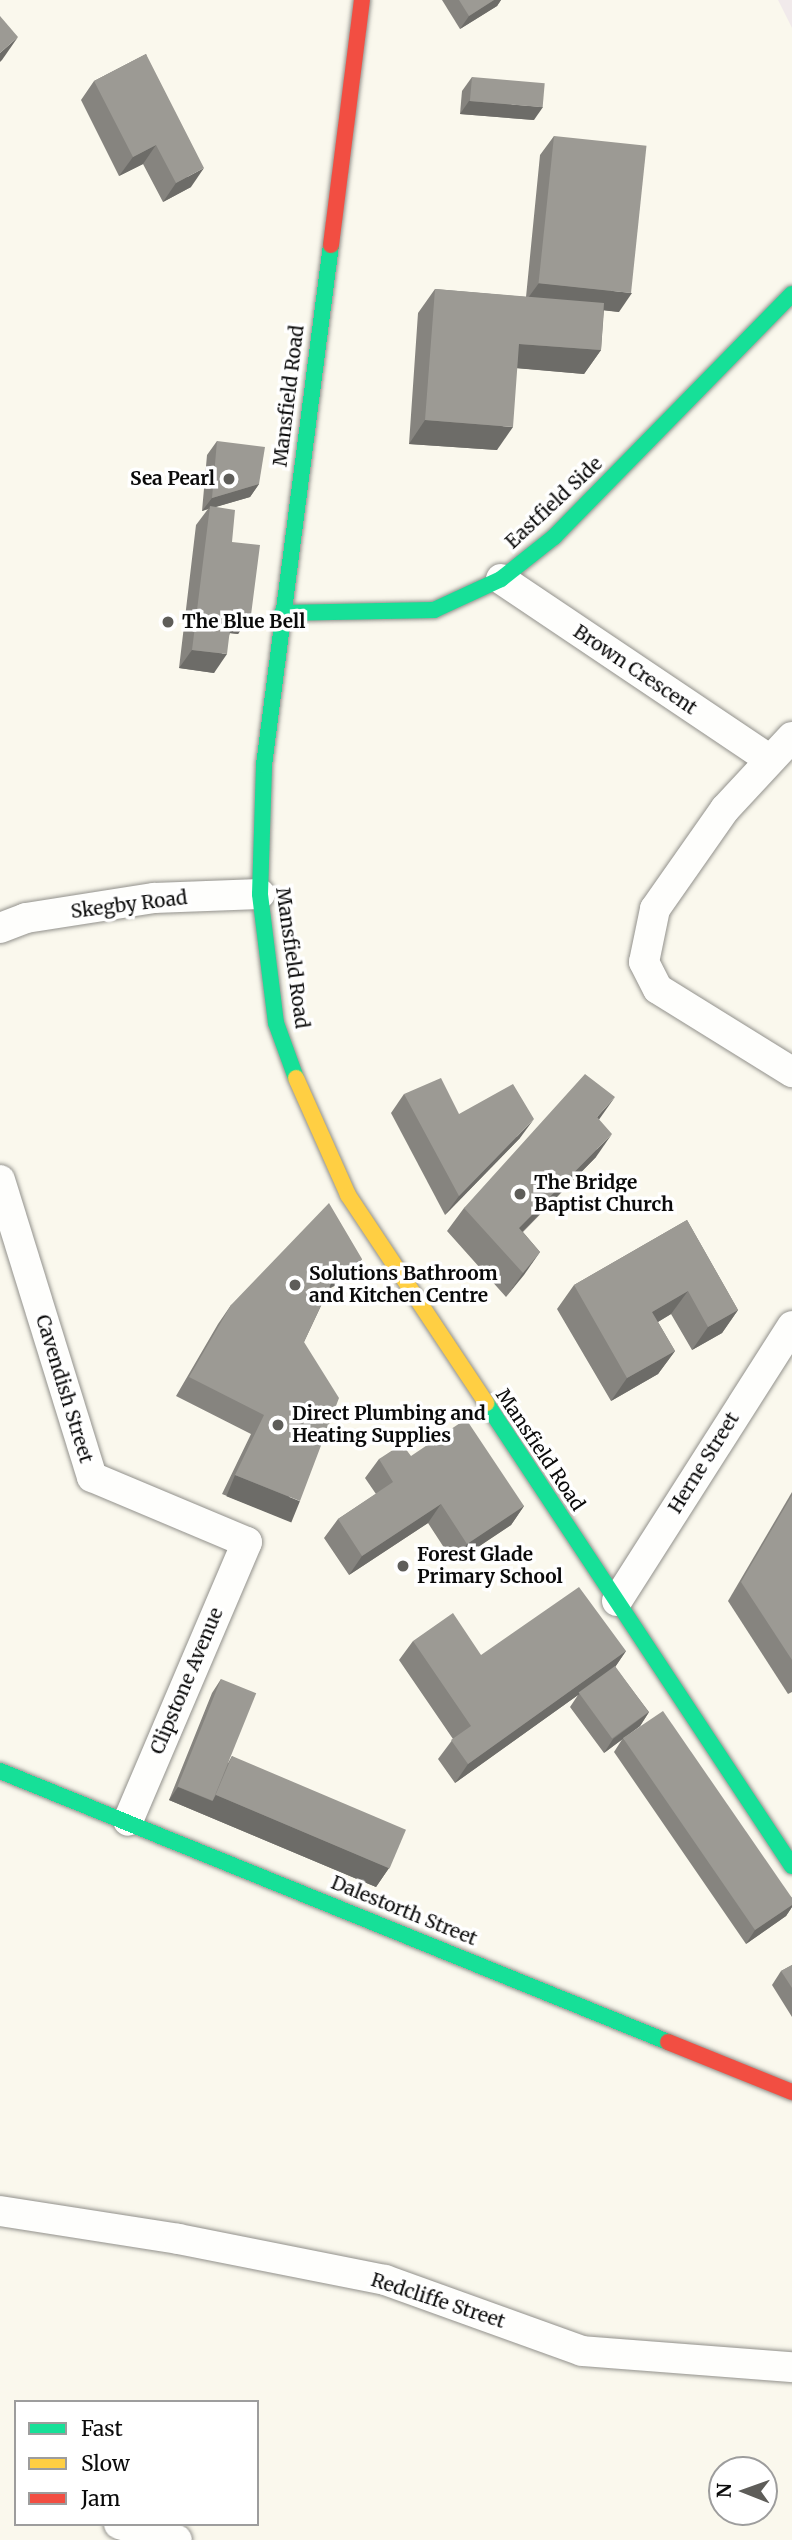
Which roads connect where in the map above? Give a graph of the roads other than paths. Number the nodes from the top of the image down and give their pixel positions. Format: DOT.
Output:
graph roads {
  1 [pos="362,0"];
  2 [pos="792,294"];
  3 [pos="501,579"];
  4 [pos="282,613"];
  5 [pos="792,737"];
  6 [pos="770,760"];
  7 [pos="260,894"];
  8 [pos="0,928"];
  9 [pos="792,1072"];
  10 [pos="0,1180"];
  11 [pos="792,1326"];
  12 [pos="247,1542"];
  13 [pos="617,1601"];
  14 [pos="0,1771"];
  15 [pos="128,1821"];
  16 [pos="792,1866"];
  17 [pos="792,2092"];
  18 [pos="0,2211"];
  19 [pos="792,2367"];
  20 [pos="126,2526"];
  21 [pos="177,2540"];
  1 -- 4 [label="main road, Mansfield Road"];
  2 -- 3 [label="main road, Eastfield Side"];
  3 -- 4 [label="main road, Eastfield Side"];
  3 -- 6 [label="street, Brown Crescent"];
  4 -- 7 [label="main road, Mansfield Road"];
  5 -- 6 [label="street"];
  6 -- 9 [label="street"];
  7 -- 8 [label="street, Skegby Road"];
  7 -- 13 [label="main road, Mansfield Road"];
  10 -- 12 [label="street, Cavendish Street"];
  11 -- 13 [label="street, Herne Street"];
  12 -- 15 [label="street, Clipstone Avenue"];
  13 -- 16 [label="main road, Mansfield Road"];
  14 -- 15 [label="main road, Dalestorth Street"];
  15 -- 17 [label="main road, Dalestorth Street"];
  18 -- 19 [label="street, Redcliffe Street"];
  20 -- 21 [label="street"];
}
